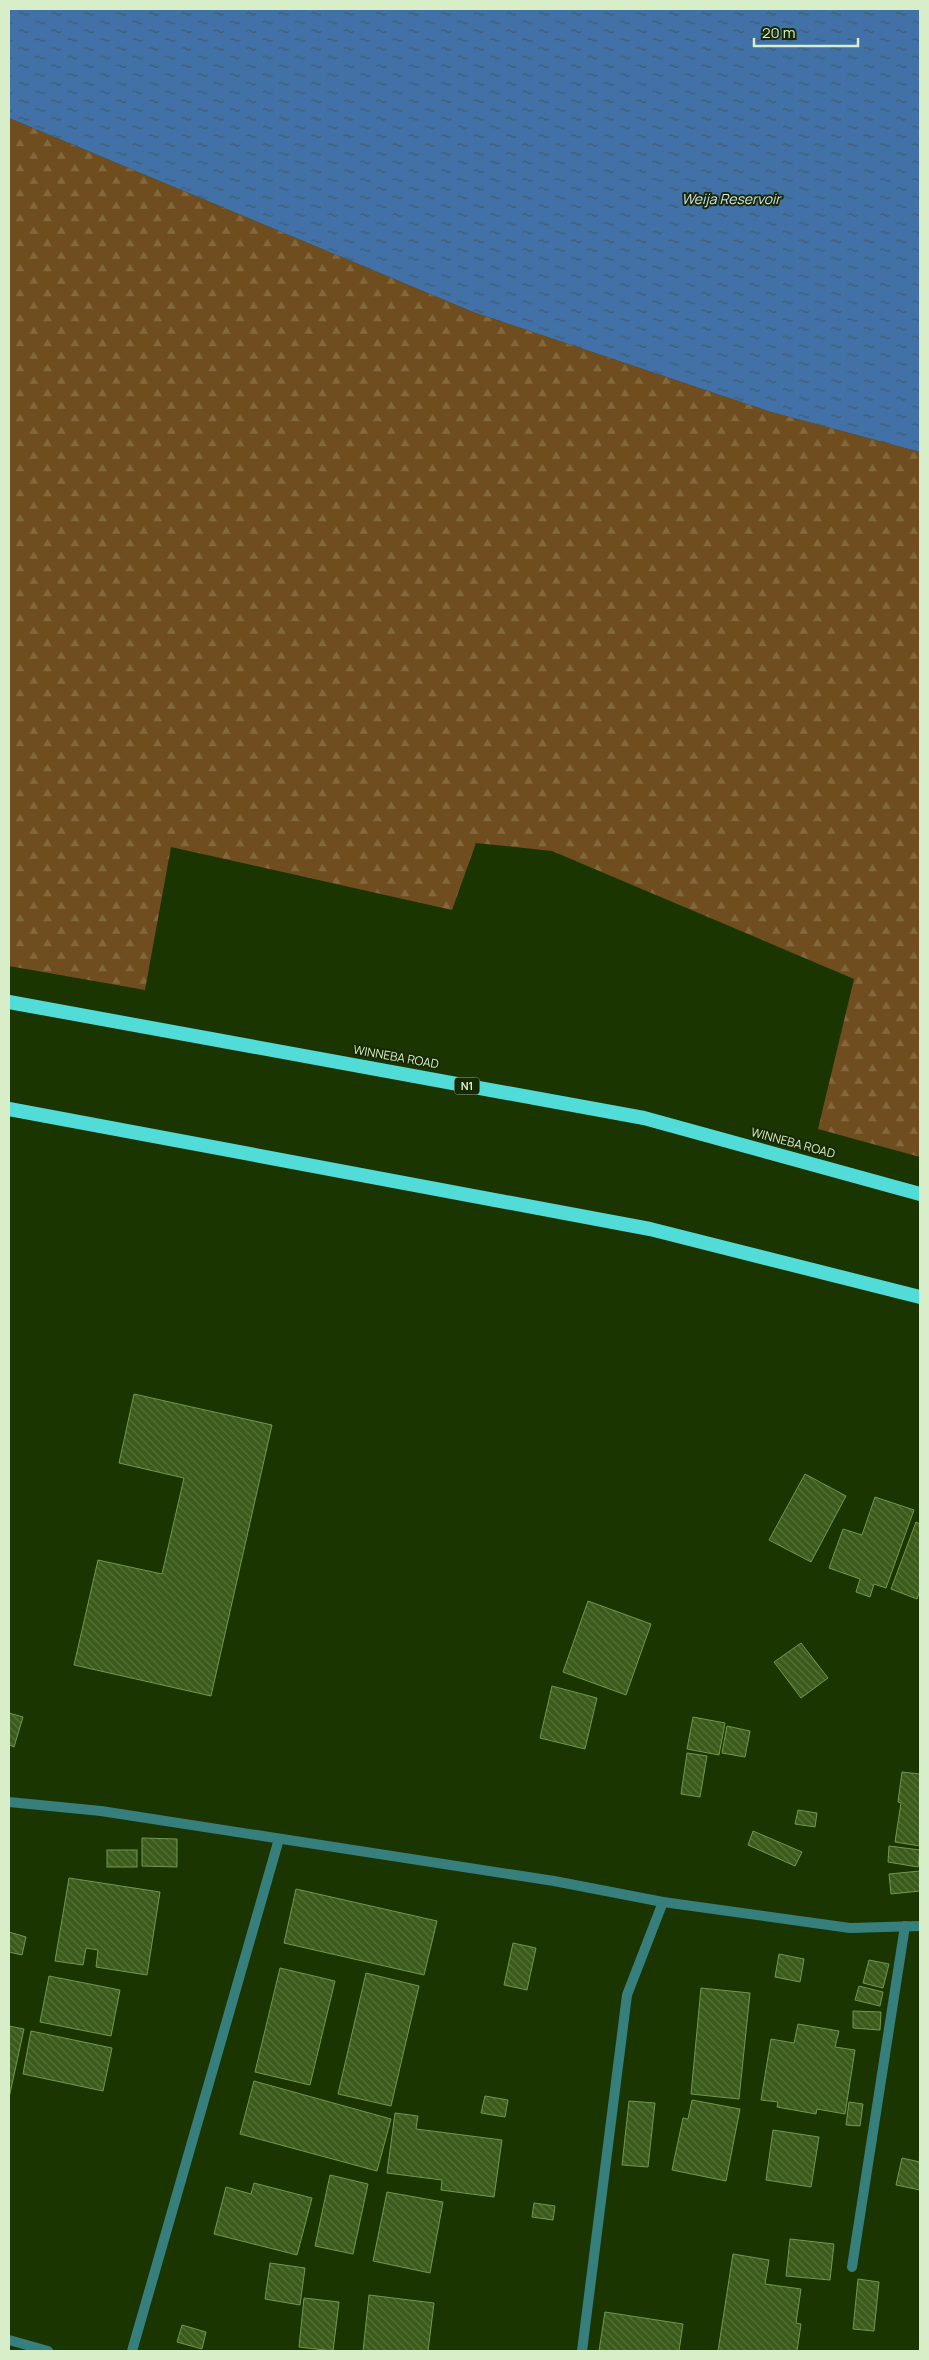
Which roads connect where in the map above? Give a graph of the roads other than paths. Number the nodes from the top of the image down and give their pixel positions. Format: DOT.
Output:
graph roads {
  1 [pos="9,1002"];
  2 [pos="9,1108"];
  3 [pos="920,1194"];
  4 [pos="920,1297"];
  5 [pos="9,1802"];
  6 [pos="279,1839"];
  7 [pos="663,1902"];
  8 [pos="905,1926"];
  9 [pos="920,1926"];
  10 [pos="852,2268"];
  11 [pos="9,2340"];
  12 [pos="48,2351"];
  13 [pos="132,2351"];
  14 [pos="582,2351"];
  1 -- 3 [label="highway, WINNEBA ROAD / N1"];
  2 -- 4 [label="highway"];
  5 -- 6 [label="street"];
  6 -- 7 [label="street"];
  6 -- 13 [label="street"];
  7 -- 8 [label="street"];
  7 -- 14 [label="street"];
  8 -- 9 [label="street"];
  8 -- 10 [label="street"];
  11 -- 12 [label="street"];
}
